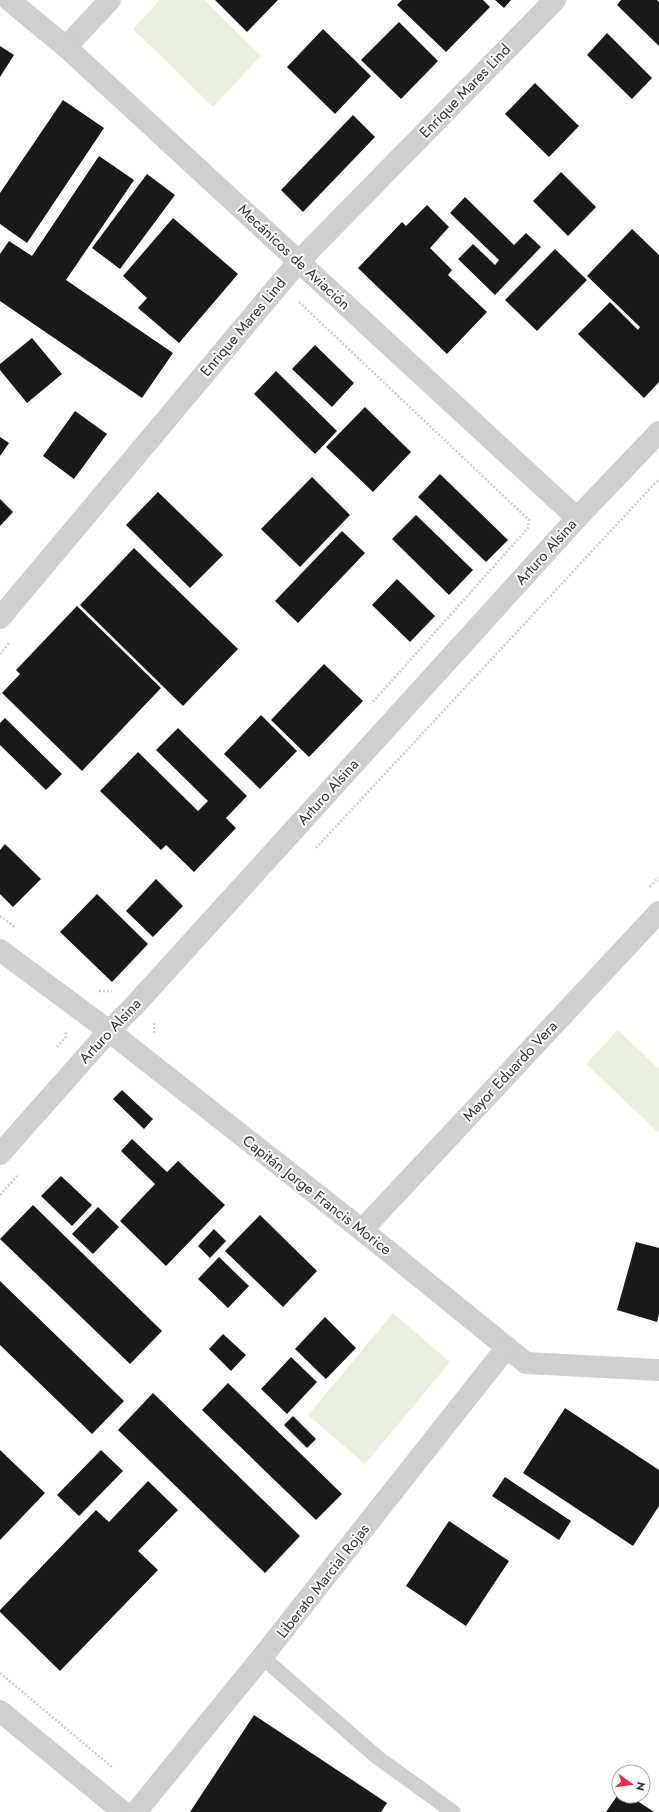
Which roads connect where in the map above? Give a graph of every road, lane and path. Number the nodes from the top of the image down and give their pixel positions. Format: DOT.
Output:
graph roads {
  1 [pos="9,0"];
  2 [pos="110,0"];
  3 [pos="554,0"];
  4 [pos="66,47"];
  5 [pos="299,261"];
  6 [pos="292,301"];
  7 [pos="659,432"];
  8 [pos="659,479"];
  9 [pos="577,518"];
  10 [pos="528,520"];
  11 [pos="571,565"];
  12 [pos="576,569"];
  13 [pos="0,618"];
  14 [pos="311,853"];
  15 [pos="659,912"];
  16 [pos="0,950"];
  17 [pos="154,1021"];
  18 [pos="70,1026"];
  19 [pos="109,1031"];
  20 [pos="151,1037"];
  21 [pos="56,1049"];
  22 [pos="0,1154"];
  23 [pos="362,1230"];
  24 [pos="507,1347"];
  25 [pos="659,1370"];
  26 [pos="262,1658"];
  27 [pos="0,1673"];
  28 [pos="0,1711"];
  29 [pos="114,1768"];
  30 [pos="123,1812"];
  31 [pos="136,1812"];
  32 [pos="453,1812"];
  1 -- 4 [label="street, Mecánicos de Aviación"];
  2 -- 4 [label="street"];
  3 -- 5 [label="street, Enrique Mares Lind"];
  4 -- 5 [label="street, Mecánicos de Aviación"];
  5 -- 9 [label="street, Mecánicos de Aviación"];
  5 -- 13 [label="street, Enrique Mares Lind"];
  6 -- 10 [label="path, Mecánicos de Aviación"];
  7 -- 9 [label="street, Arturo Alsina"];
  8 -- 12 [label="path, Arturo Alsina"];
  9 -- 19 [label="street, Arturo Alsina"];
  11 -- 12 [label="path"];
  12 -- 14 [label="path, Arturo Alsina"];
  15 -- 23 [label="street, Mayor Eduardo Vera"];
  16 -- 19 [label="street, Capitán Jorge Francis Morice"];
  17 -- 20 [label="path, Arturo Alsina"];
  18 -- 21 [label="path, Arturo Alsina"];
  19 -- 22 [label="street, Arturo Alsina"];
  19 -- 23 [label="street, Capitán Jorge Francis Morice"];
  23 -- 24 [label="street, Capitán Jorge Francis Morice"];
  24 -- 25 [label="street, Capitán Jorge Francis Morice"];
  24 -- 26 [label="street, Liberato Marcial Rojas"];
  26 -- 31 [label="street, Liberato Marcial Rojas"];
  26 -- 32 [label="lane"];
  27 -- 29 [label="path"];
  28 -- 30 [label="street"];
}
